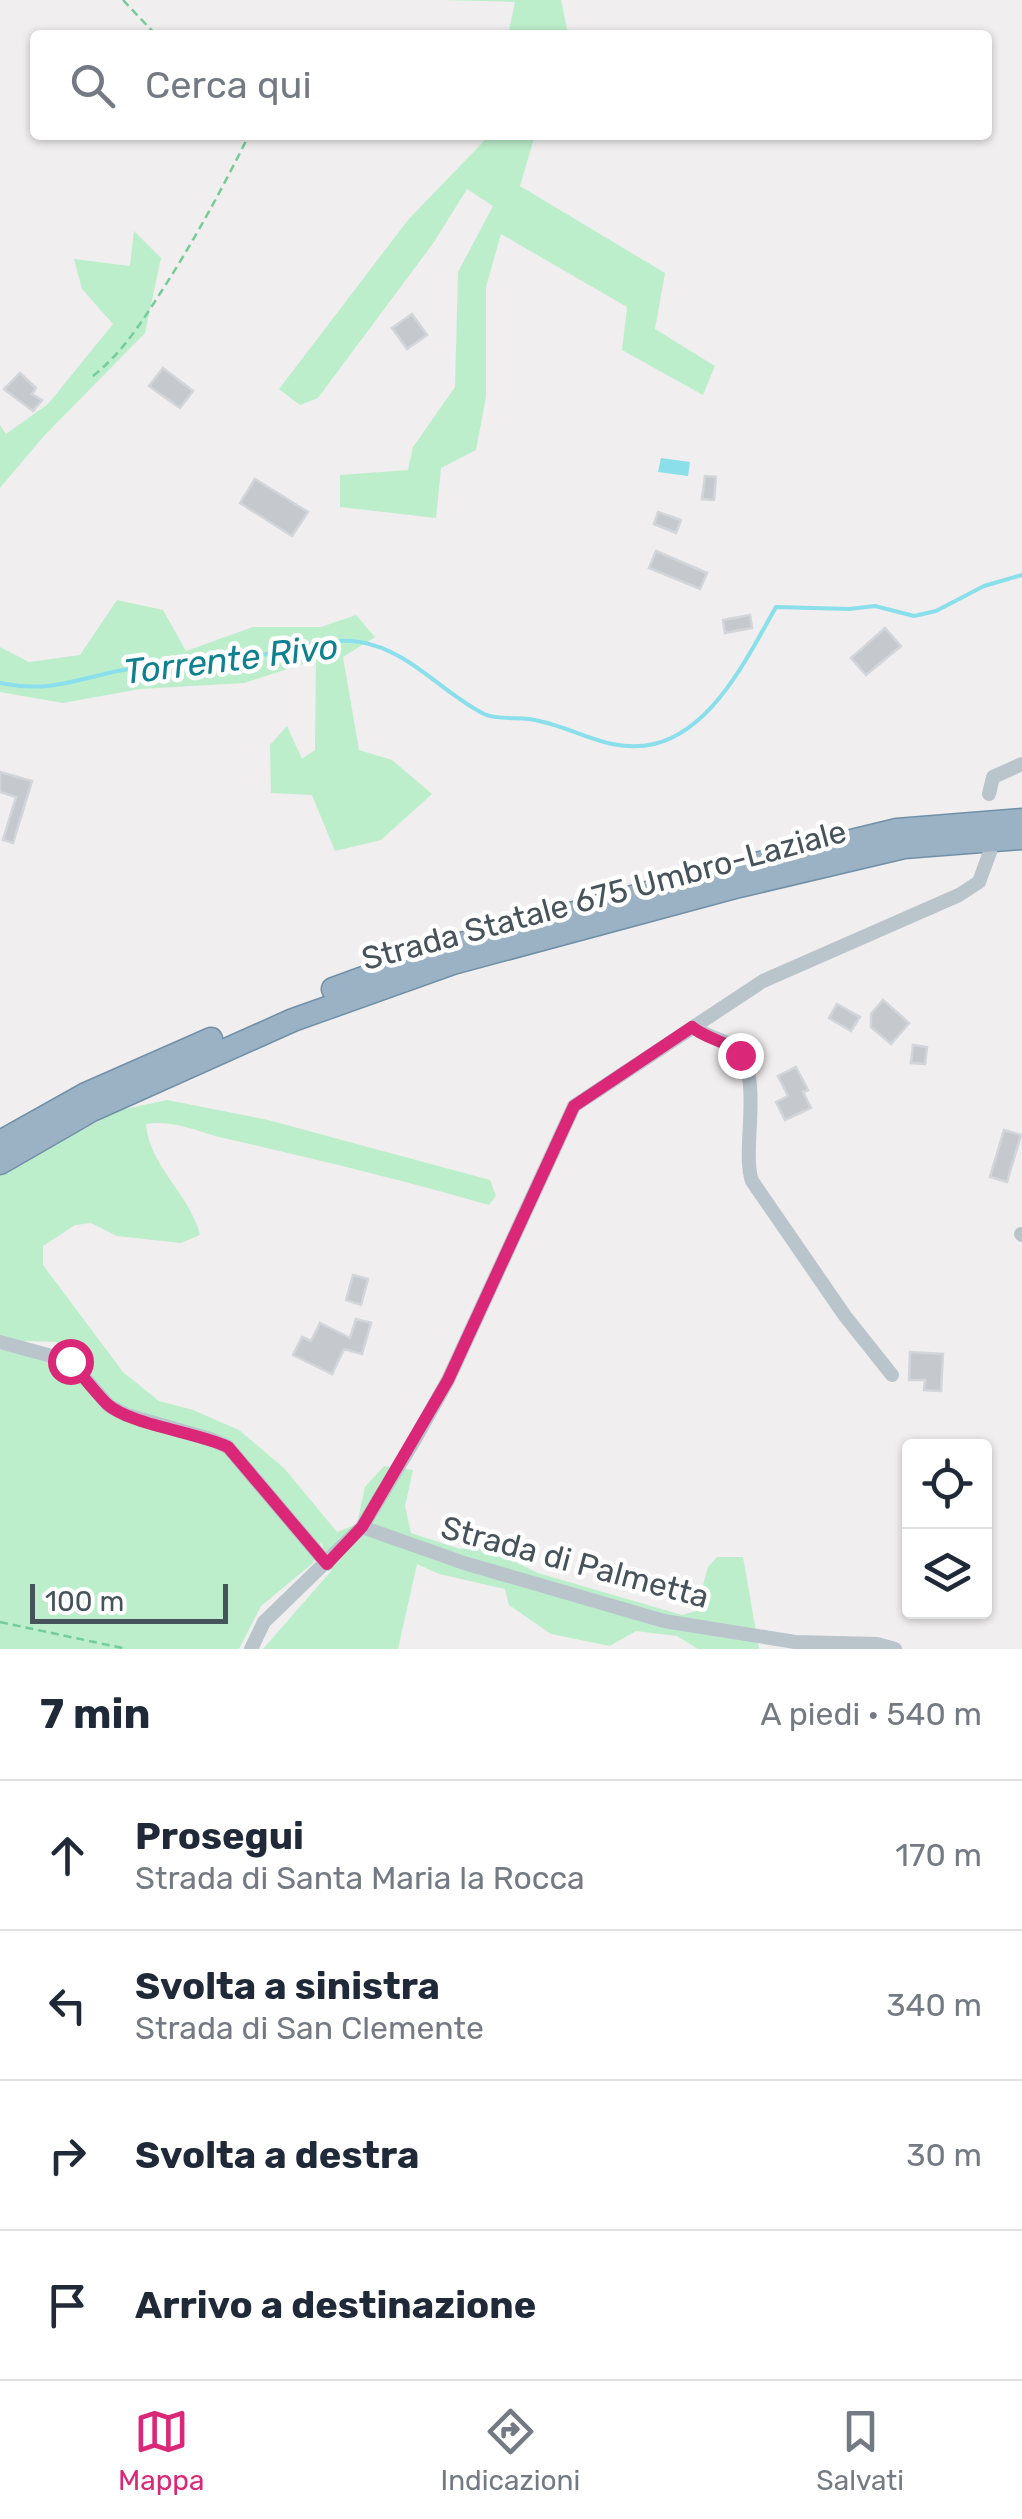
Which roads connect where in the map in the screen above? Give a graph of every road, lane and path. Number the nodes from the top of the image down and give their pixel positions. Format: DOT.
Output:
graph roads {
  1 [pos="122,0"];
  2 [pos="151,30"];
  3 [pos="247,140"];
  4 [pos="93,376"];
  5 [pos="1022,764"];
  6 [pos="989,794"];
  7 [pos="1022,820"];
  8 [pos="1022,838"];
  9 [pos="990,852"];
  10 [pos="692,1027"];
  11 [pos="0,1142"];
  12 [pos="0,1162"];
  13 [pos="0,1342"];
  14 [pos="892,1374"];
  15 [pos="362,1527"];
  16 [pos="327,1564"];
  17 [pos="0,1622"];
  18 [pos="127,1649"];
  19 [pos="251,1649"];
  20 [pos="895,1649"];
  1 -- 2 [label="path"];
  3 -- 4 [label="path"];
  5 -- 6 [label="street"];
  7 -- 11 [label="highway, Strada Statale 675 Umbro-Laziale"];
  8 -- 12 [label="highway, Strada Statale 675 Umbro-Laziale"];
  9 -- 10 [label="street"];
  10 -- 14 [label="street"];
  10 -- 15 [label="street"];
  13 -- 16 [label="street"];
  15 -- 16 [label="street"];
  15 -- 20 [label="street, Strada di Palmetta"];
  16 -- 19 [label="street"];
  17 -- 18 [label="path"];
}
